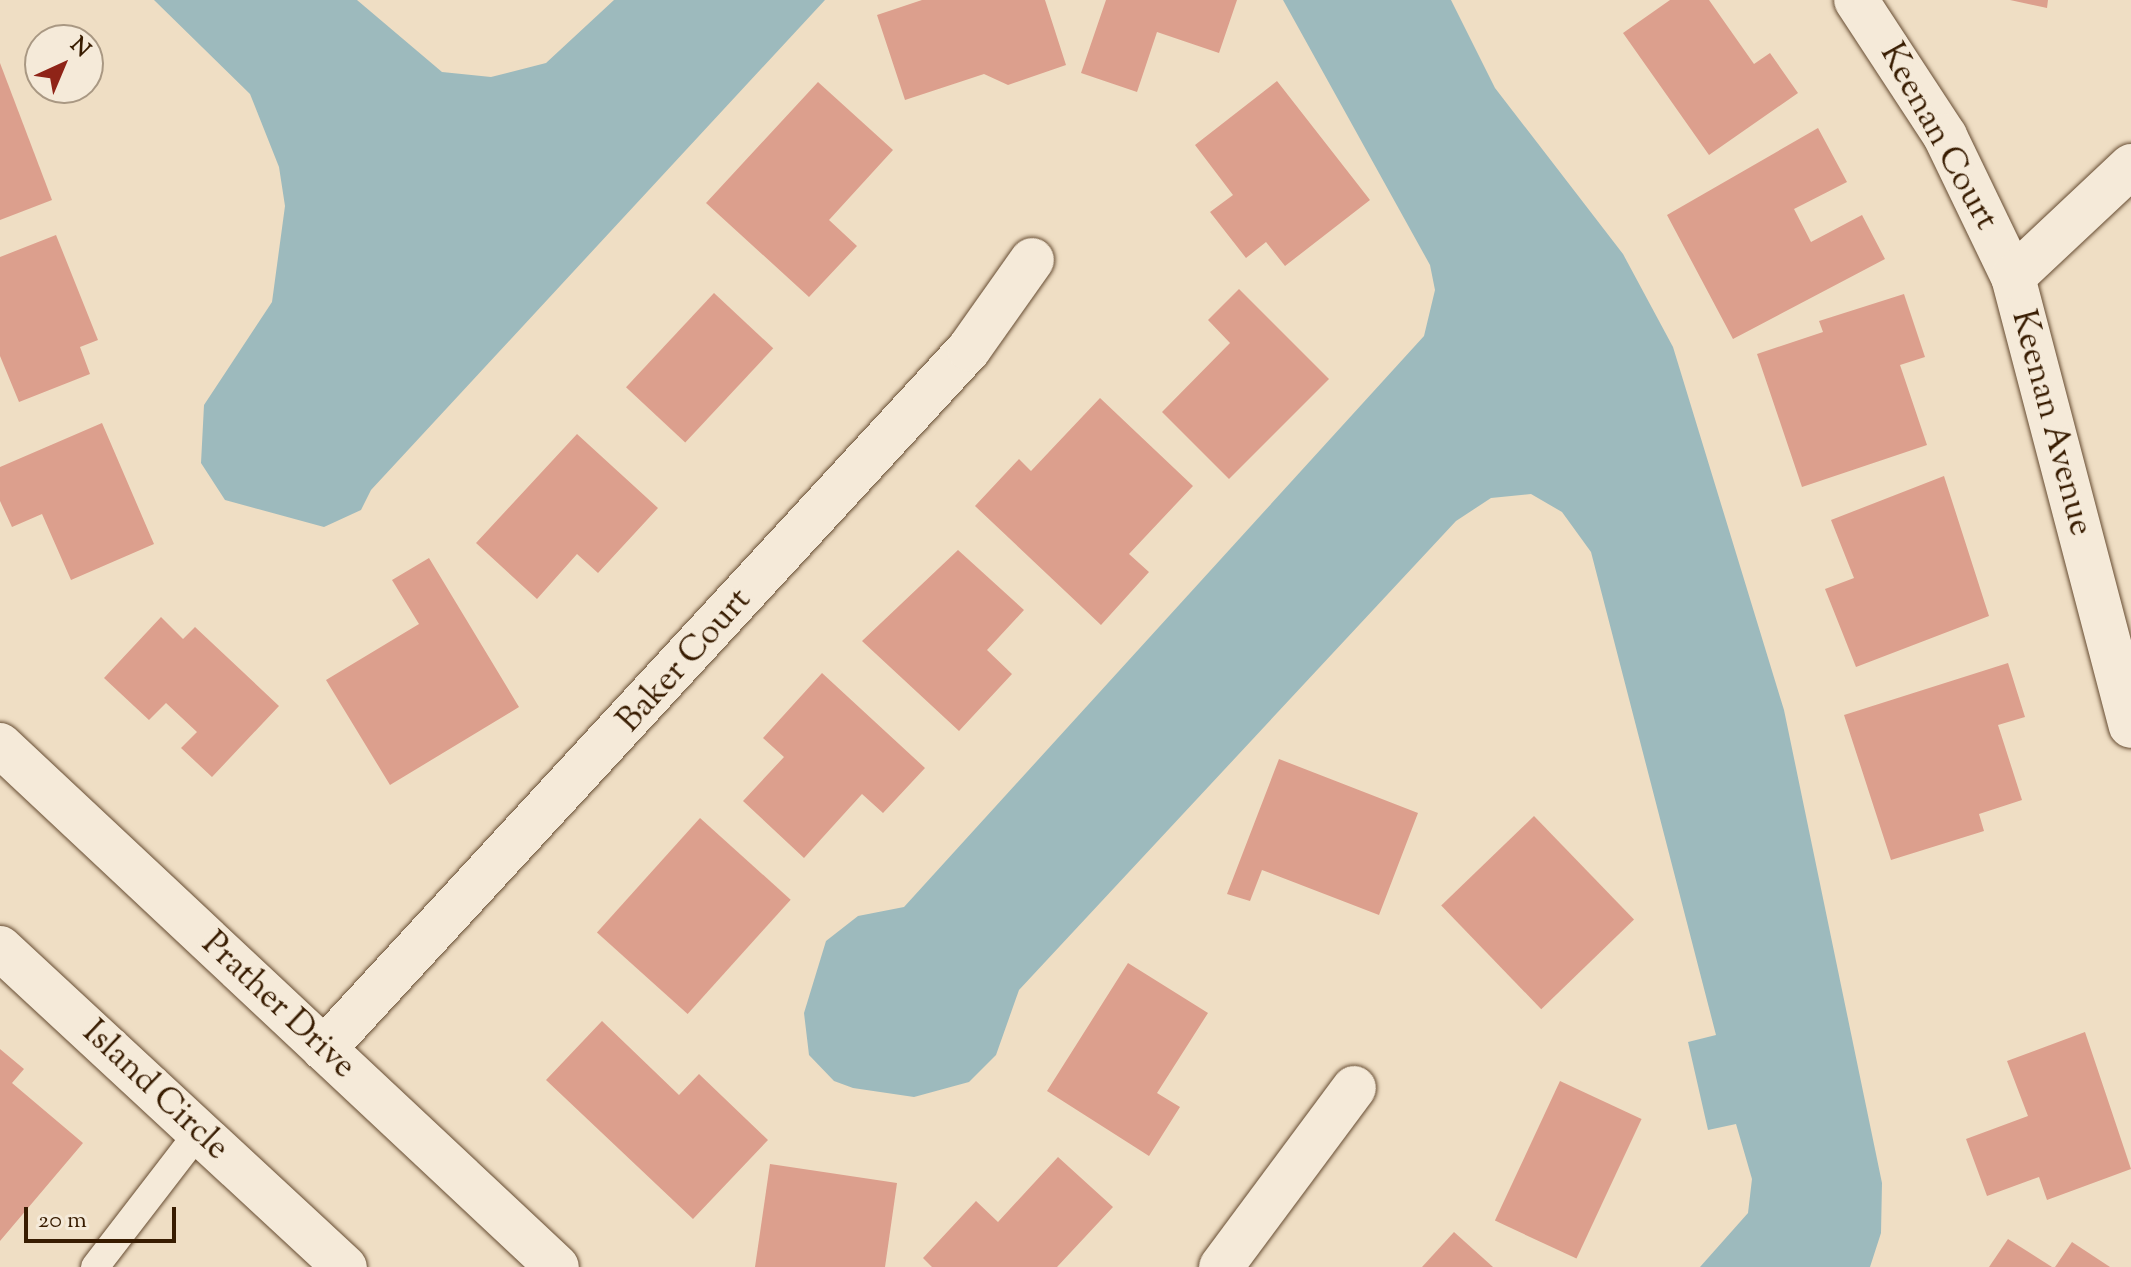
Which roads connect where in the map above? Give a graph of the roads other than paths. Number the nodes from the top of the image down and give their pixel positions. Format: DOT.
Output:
graph roads {
  1 [pos="1856,0"];
  2 [pos="2131,166"];
  3 [pos="1032,260"];
  4 [pos="2013,277"];
  5 [pos="2131,726"];
  6 [pos="0,745"];
  7 [pos="0,948"];
  8 [pos="324,1049"];
  9 [pos="1354,1088"];
  10 [pos="199,1132"];
  11 [pos="95,1267"];
  12 [pos="345,1267"];
  13 [pos="557,1267"];
  14 [pos="1221,1267"];
  1 -- 4 [label="street, Keenan Court"];
  2 -- 4 [label="street, Keenan Avenue"];
  3 -- 8 [label="street, Baker Court"];
  4 -- 5 [label="street, Keenan Avenue"];
  6 -- 8 [label="street, Prather Drive"];
  7 -- 10 [label="street, Island Circle"];
  8 -- 13 [label="street, Prather Drive"];
  9 -- 14 [label="street"];
  10 -- 11 [label="lane"];
  10 -- 12 [label="street, Island Circle"];
}
